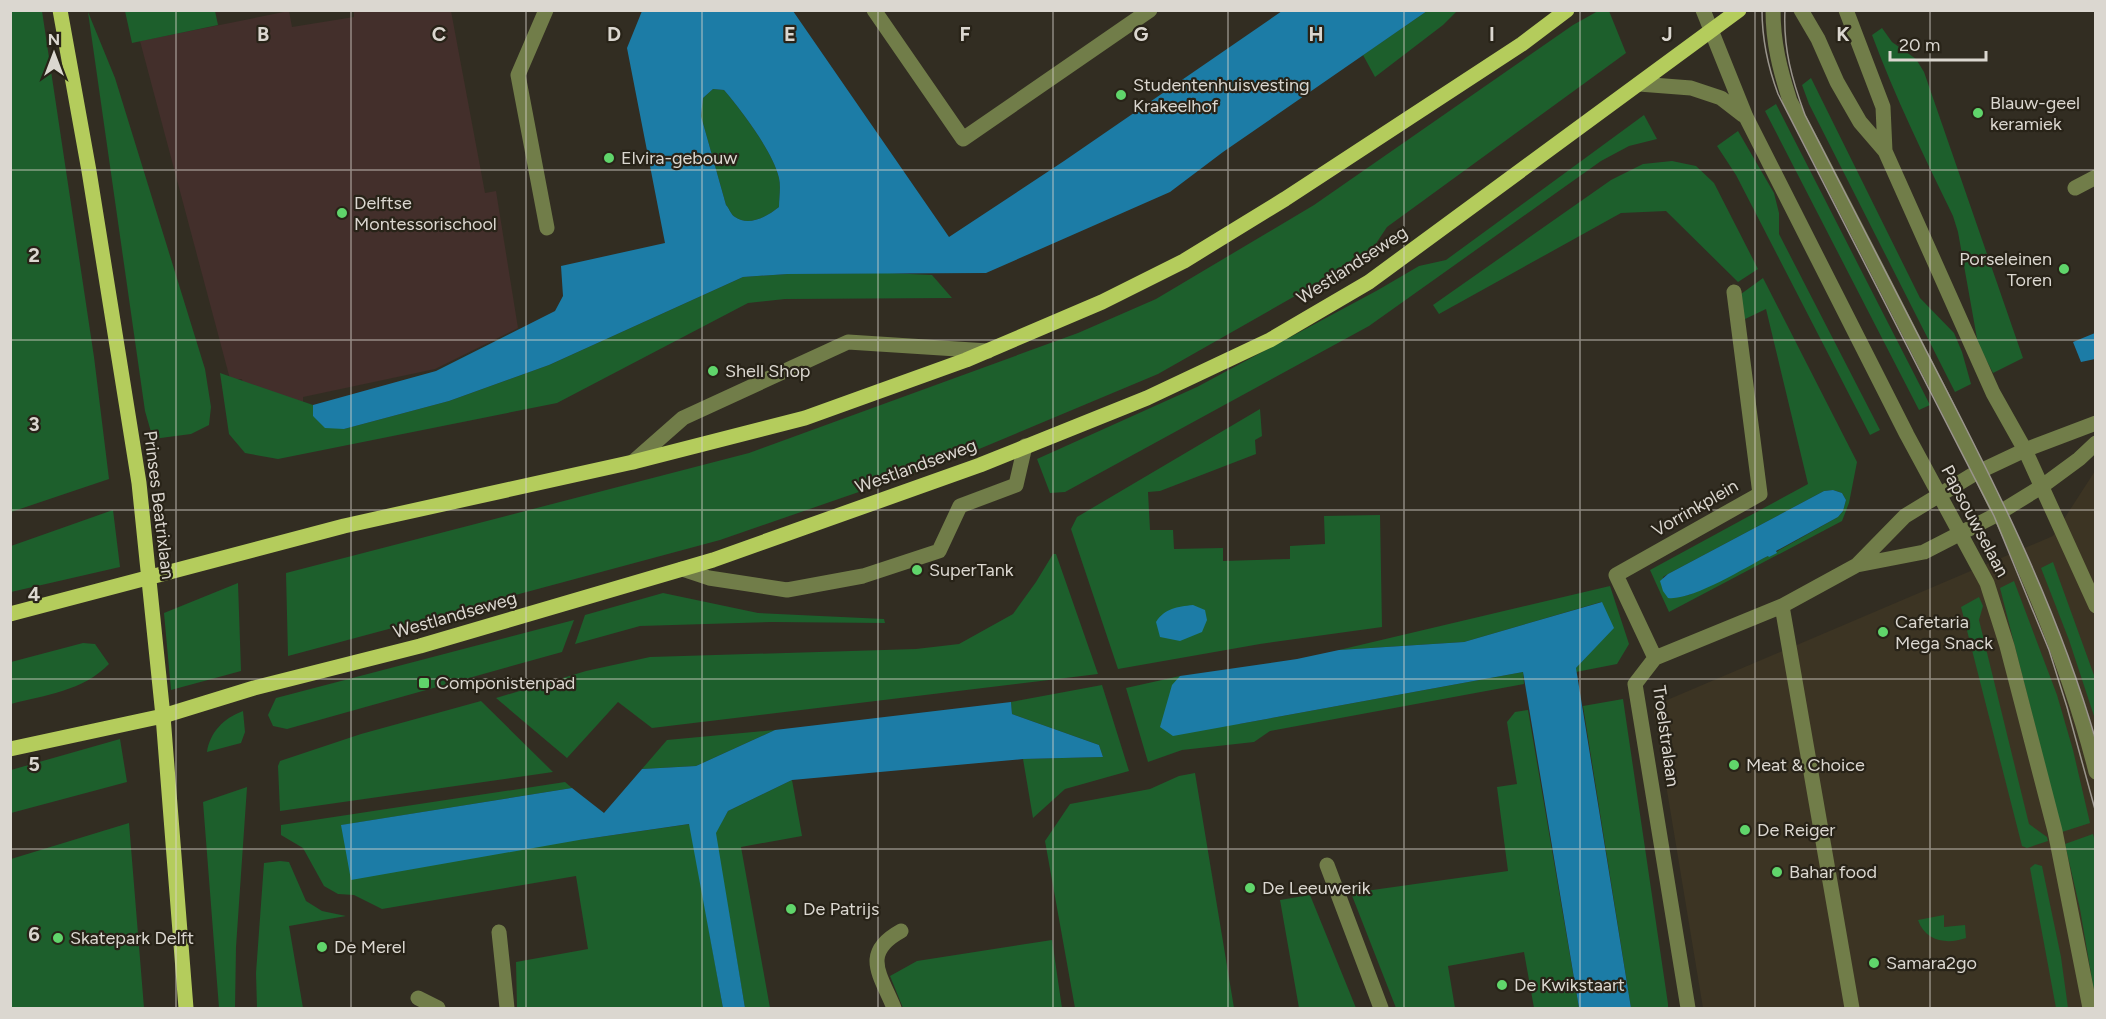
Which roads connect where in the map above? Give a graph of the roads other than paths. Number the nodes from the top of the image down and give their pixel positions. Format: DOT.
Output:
graph roads {
  1 [pos="60,10"];
  2 [pos="546,10"];
  3 [pos="873,10"];
  4 [pos="1150,10"];
  5 [pos="1567,10"];
  6 [pos="1703,10"];
  7 [pos="1739,10"];
  8 [pos="1773,10"];
  9 [pos="1802,10"];
  10 [pos="1846,10"];
  11 [pos="1712,32"];
  12 [pos="1640,84"];
  13 [pos="1746,117"];
  14 [pos="1885,151"];
  15 [pos="2096,177"];
  16 [pos="2075,188"];
  17 [pos="547,228"];
  18 [pos="1734,292"];
  19 [pos="988,351"];
  20 [pos="2096,423"];
  21 [pos="2096,442"];
  22 [pos="1025,446"];
  23 [pos="2025,450"];
  24 [pos="633,462"];
  25 [pos="1981,471"];
  26 [pos="2041,487"];
  27 [pos="1940,495"];
  28 [pos="2000,512"];
  29 [pos="1960,533"];
  30 [pos="1857,565"];
  31 [pos="682,569"];
  32 [pos="149,578"];
  33 [pos="1782,606"];
  34 [pos="2096,606"];
  35 [pos="10,614"];
  36 [pos="1655,658"];
  37 [pos="163,716"];
  38 [pos="10,749"];
  39 [pos="2096,772"];
  40 [pos="1327,865"];
  41 [pos="901,930"];
  42 [pos="500,932"];
  43 [pos="418,998"];
  44 [pos="186,1008"];
  45 [pos="438,1008"];
  46 [pos="507,1008"];
  47 [pos="894,1008"];
  48 [pos="1381,1008"];
  49 [pos="1688,1008"];
  50 [pos="1852,1008"];
  51 [pos="2090,1008"];
  1 -- 32 [label="main road, Prinses Beatrixlaan"];
  2 -- 17 [label="street"];
  3 -- 4 [label="street"];
  5 -- 19 [label="main road"];
  6 -- 11 [label="street, Papsouwselaan"];
  7 -- 11 [label="main road, Westlandseweg"];
  8 -- 25 [label="street, Papsouwselaan"];
  9 -- 14 [label="street"];
  10 -- 14 [label="street"];
  11 -- 12 [label="main road, Westlandseweg"];
  11 -- 13 [label="street, Papsouwselaan"];
  12 -- 13 [label="street, Papsouwselaan"];
  12 -- 22 [label="main road, Westlandseweg"];
  13 -- 27 [label="street, Papsouwselaan"];
  14 -- 23 [label="street"];
  15 -- 16 [label="street"];
  18 -- 36 [label="street, Vorrinkplein"];
  19 -- 24 [label="main road"];
  19 -- 24 [label="street"];
  20 -- 23 [label="street"];
  21 -- 26 [label="street"];
  22 -- 31 [label="main road, Westlandseweg"];
  22 -- 31 [label="street"];
  23 -- 25 [label="street"];
  23 -- 26 [label="street"];
  24 -- 32 [label="main road"];
  25 -- 27 [label="street"];
  25 -- 28 [label="street, Papsouwselaan"];
  26 -- 28 [label="street"];
  26 -- 34 [label="street"];
  27 -- 29 [label="street, Papsouwselaan"];
  27 -- 30 [label="street"];
  28 -- 29 [label="street"];
  28 -- 39 [label="street, Papsouwselaan"];
  29 -- 30 [label="street"];
  29 -- 51 [label="street, Papsouwselaan"];
  30 -- 33 [label="street"];
  31 -- 37 [label="main road, Westlandseweg"];
  32 -- 35 [label="main road"];
  32 -- 37 [label="main road, Prinses Beatrixlaan"];
  33 -- 36 [label="street"];
  33 -- 50 [label="street"];
  36 -- 49 [label="street, Troelstralaan"];
  37 -- 38 [label="main road, Westlandseweg"];
  37 -- 44 [label="main road, Prinses Beatrixlaan"];
  40 -- 48 [label="street"];
  41 -- 47 [label="street"];
  42 -- 46 [label="street"];
  43 -- 45 [label="street"];
}
